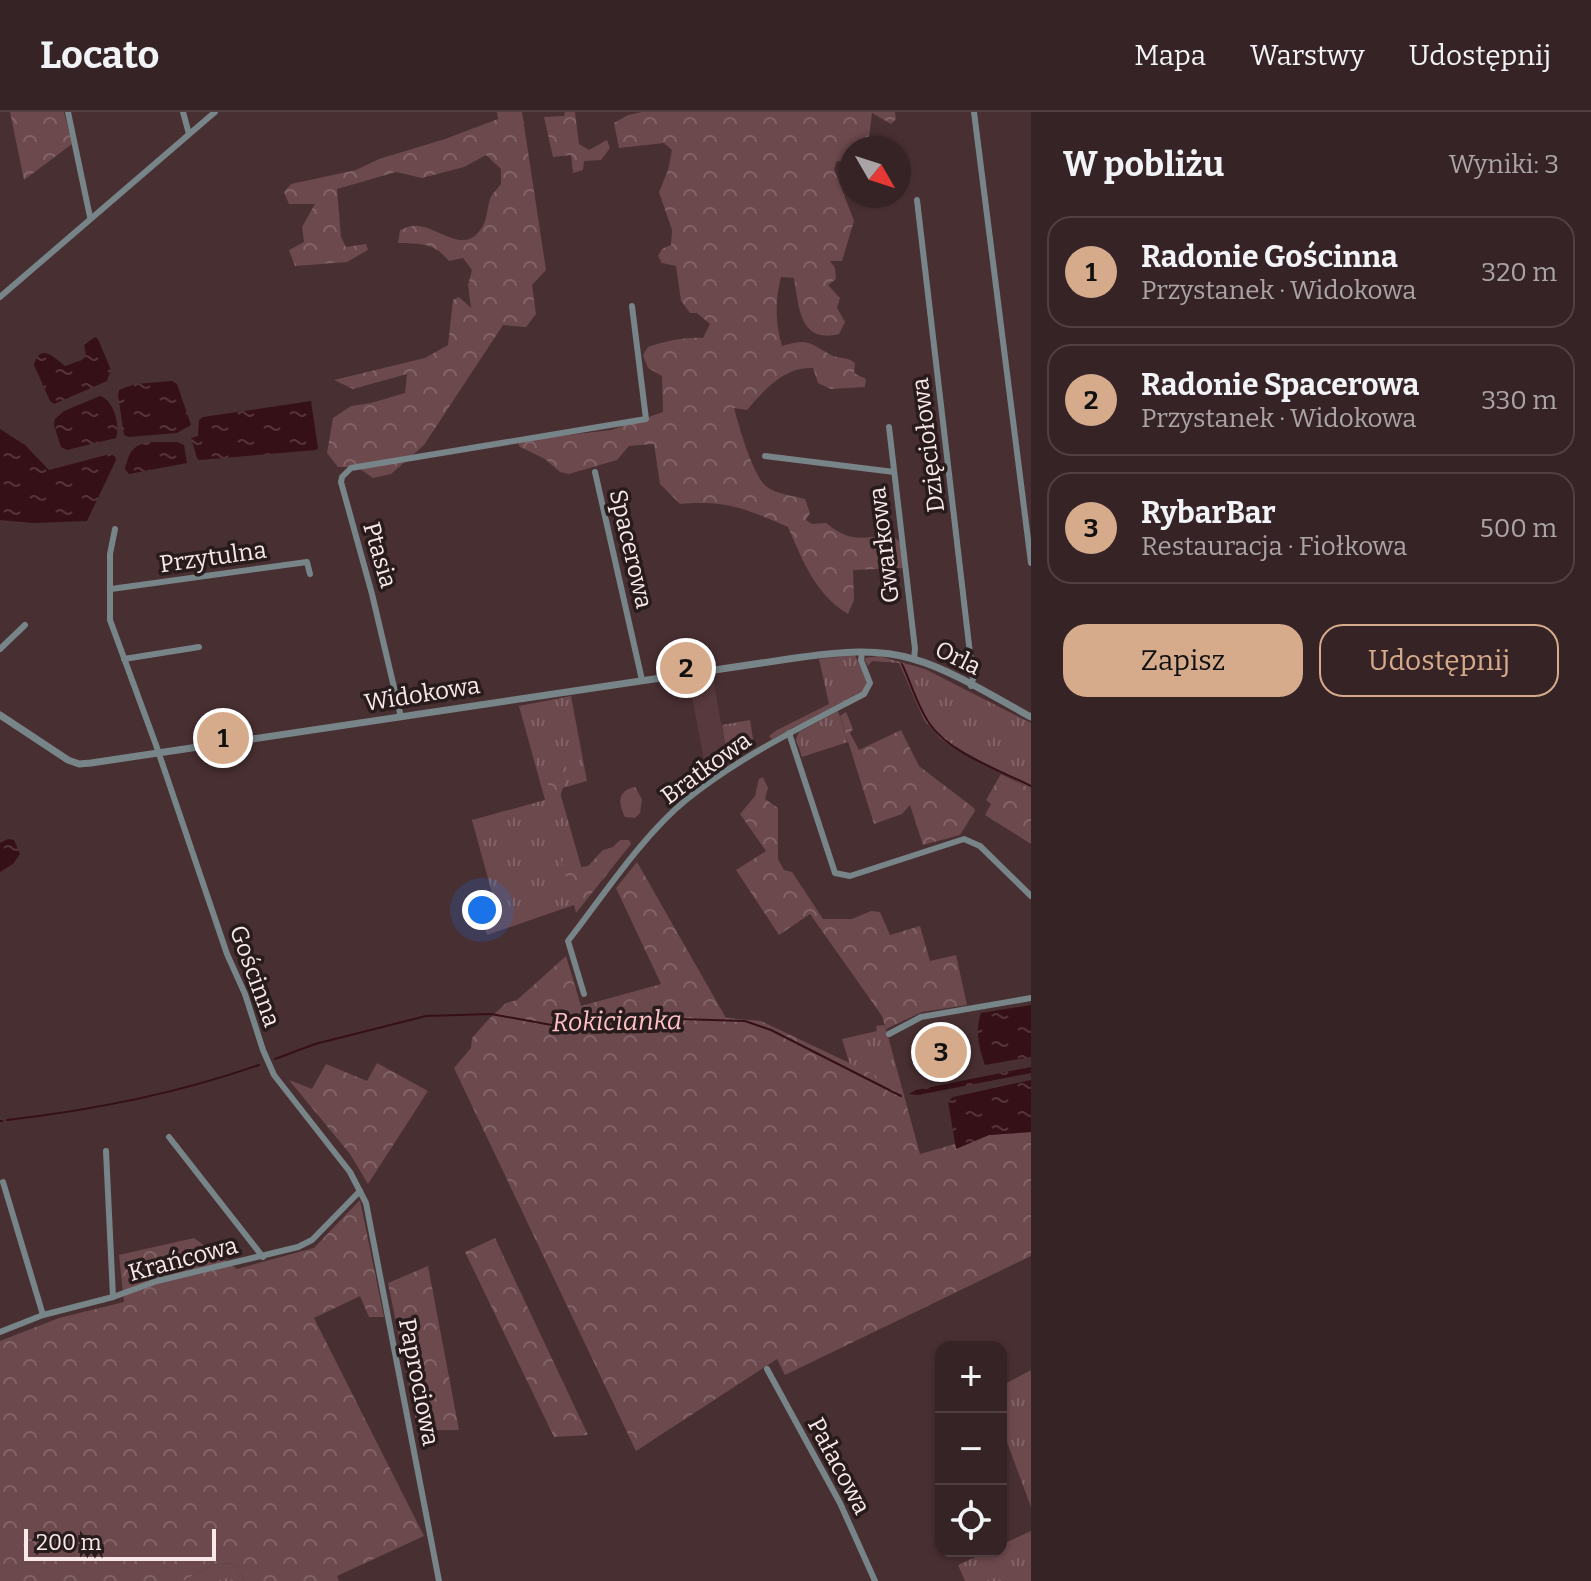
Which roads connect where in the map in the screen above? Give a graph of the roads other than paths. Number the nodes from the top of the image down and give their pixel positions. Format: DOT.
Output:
graph roads {
  1 [pos="68,112"];
  2 [pos="183,112"];
  3 [pos="215,112"];
  4 [pos="974,112"];
  5 [pos="189,134"];
  6 [pos="917,200"];
  7 [pos="90,217"];
  8 [pos="0,297"];
  9 [pos="632,306"];
  10 [pos="889,427"];
  11 [pos="765,456"];
  12 [pos="595,472"];
  13 [pos="894,472"];
  14 [pos="115,529"];
  15 [pos="1031,563"];
  16 [pos="310,574"];
  17 [pos="111,589"];
  18 [pos="25,625"];
  19 [pos="199,647"];
  20 [pos="0,649"];
  21 [pos="862,652"];
  22 [pos="124,659"];
  23 [pos="914,659"];
  24 [pos="642,680"];
  25 [pos="971,686"];
  26 [pos="0,715"];
  27 [pos="401,717"];
  28 [pos="1031,717"];
  29 [pos="789,733"];
  30 [pos="158,752"];
  31 [pos="1031,896"];
  32 [pos="584,994"];
  33 [pos="1031,998"];
  34 [pos="889,1034"];
  35 [pos="169,1137"];
  36 [pos="106,1151"];
  37 [pos="3,1182"];
  38 [pos="360,1191"];
  39 [pos="263,1257"];
  40 [pos="113,1297"];
  41 [pos="43,1315"];
  42 [pos="0,1332"];
  43 [pos="767,1369"];
  44 [pos="439,1581"];
  45 [pos="875,1581"];
  1 -- 7 [label="street"];
  2 -- 5 [label="street"];
  3 -- 5 [label="street"];
  4 -- 15 [label="street"];
  5 -- 7 [label="street"];
  6 -- 25 [label="street, Dzięciołowa"];
  7 -- 8 [label="street"];
  9 -- 27 [label="street, Ptasia"];
  10 -- 13 [label="street, Gwarkowa"];
  11 -- 13 [label="street"];
  12 -- 24 [label="street, Spacerowa"];
  13 -- 23 [label="street, Gwarkowa"];
  14 -- 17 [label="street, Gościnna"];
  16 -- 17 [label="street, Przytulna"];
  17 -- 22 [label="street, Gościnna"];
  18 -- 20 [label="street"];
  19 -- 22 [label="street"];
  21 -- 23 [label="street, Orla"];
  21 -- 24 [label="street, Widokowa"];
  21 -- 29 [label="street, Bratkowa"];
  22 -- 30 [label="street, Gościnna"];
  23 -- 25 [label="street, Orla"];
  24 -- 27 [label="street, Widokowa"];
  25 -- 28 [label="street, Orla"];
  26 -- 30 [label="street, Widokowa"];
  27 -- 30 [label="street, Widokowa"];
  29 -- 31 [label="street"];
  29 -- 32 [label="street, Bratkowa"];
  30 -- 38 [label="street, Gościnna"];
  33 -- 34 [label="street"];
  35 -- 39 [label="street, Krańcowa"];
  36 -- 40 [label="street, Krańcowa"];
  37 -- 41 [label="street"];
  38 -- 39 [label="street, Krańcowa"];
  38 -- 44 [label="street, Paprociowa"];
  39 -- 40 [label="street, Krańcowa"];
  40 -- 41 [label="street, Krańcowa"];
  41 -- 42 [label="street, Krańcowa"];
  43 -- 45 [label="street, Pałacowa"];
}
